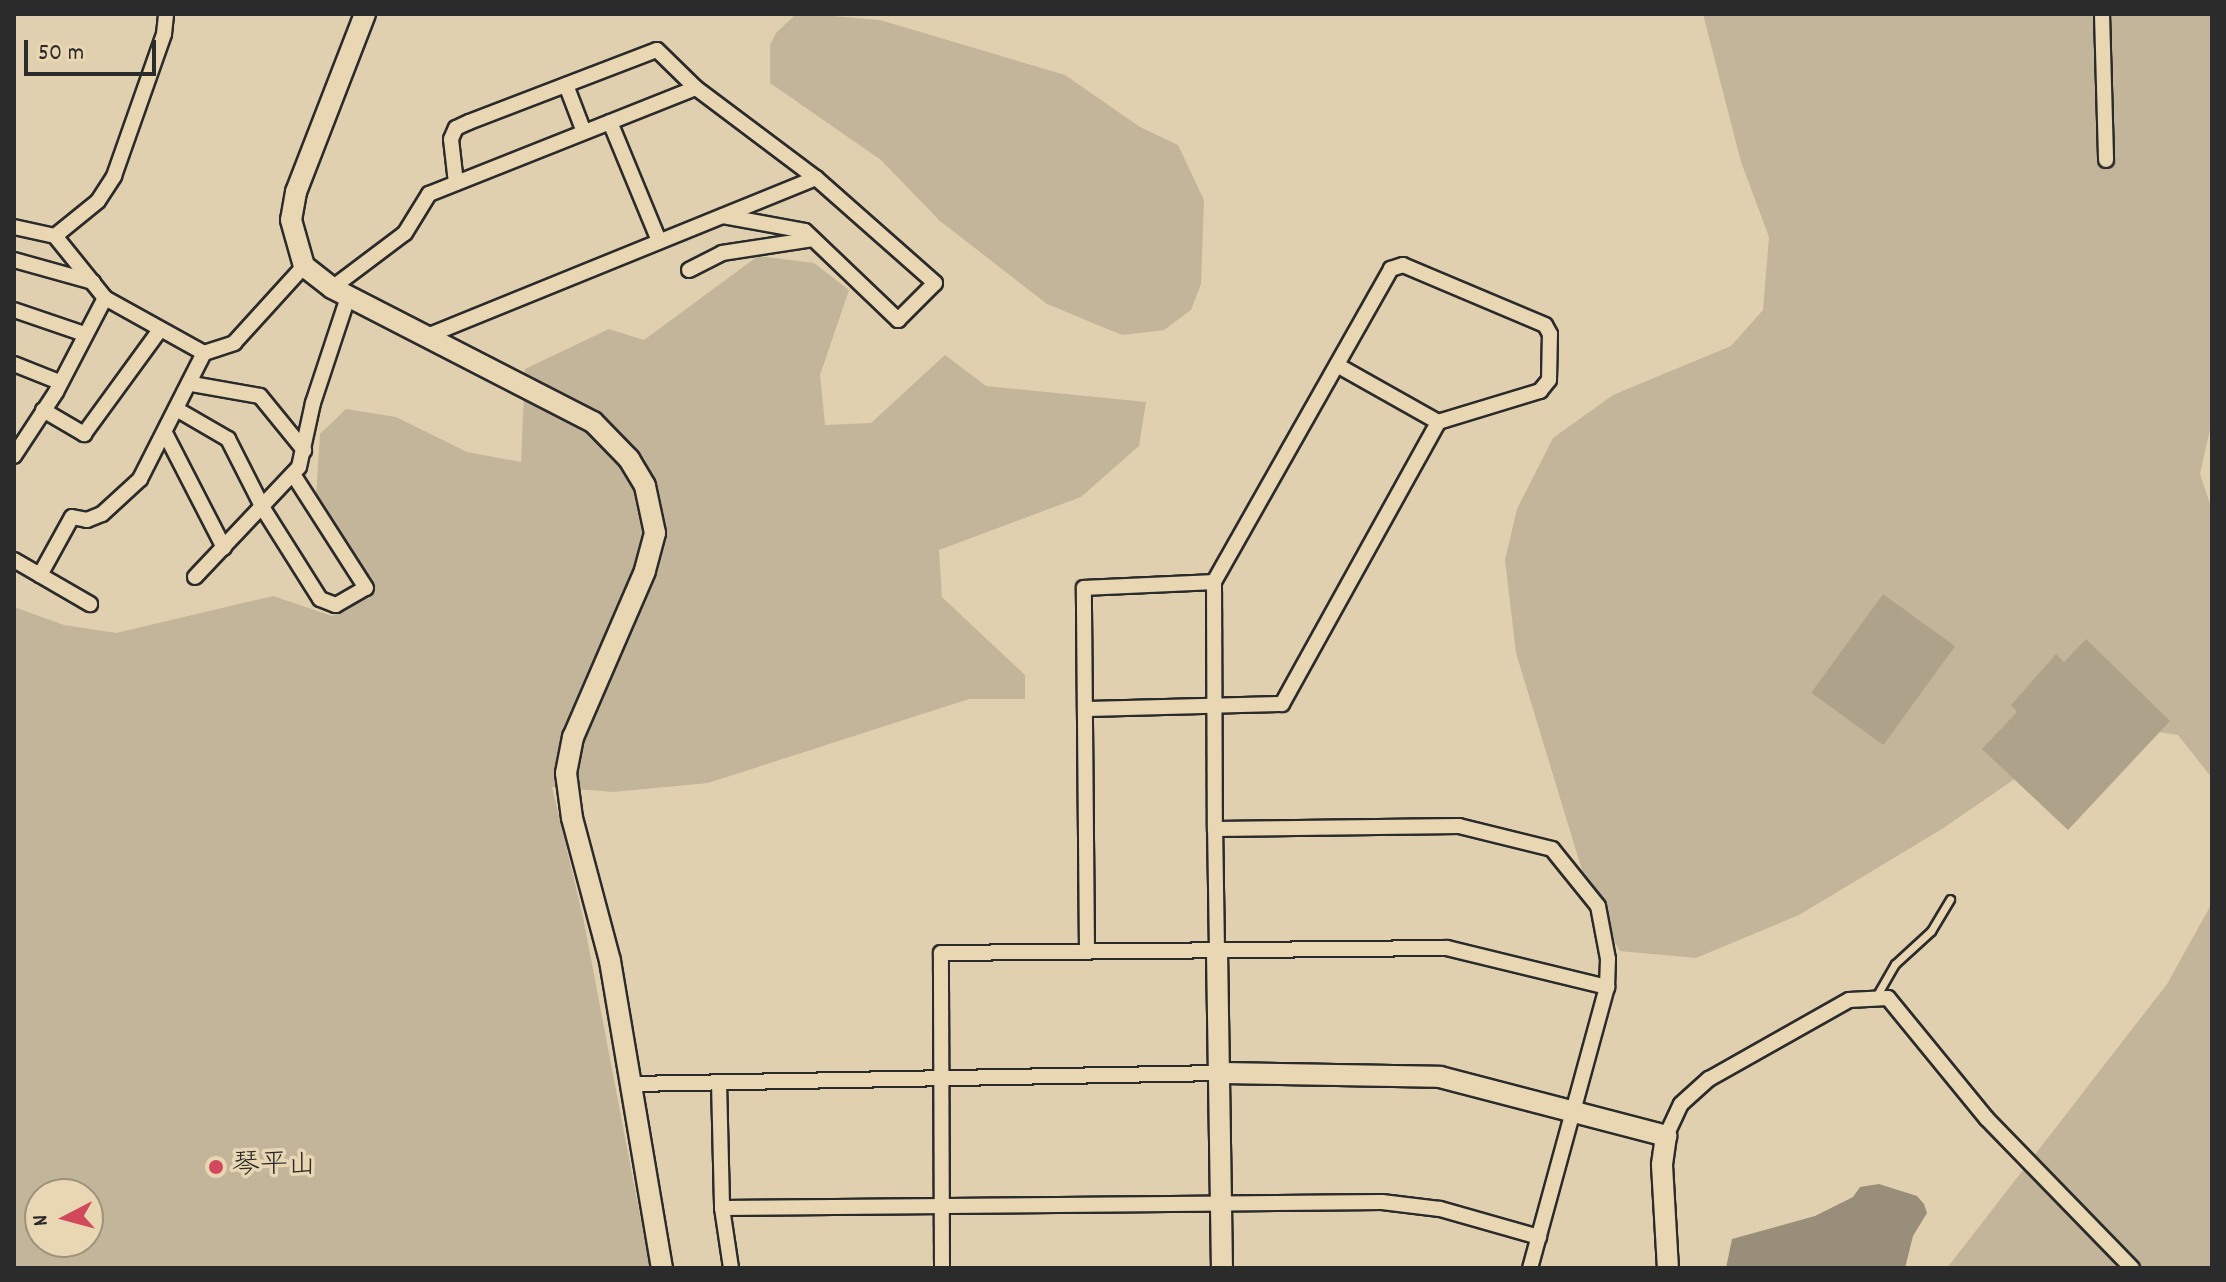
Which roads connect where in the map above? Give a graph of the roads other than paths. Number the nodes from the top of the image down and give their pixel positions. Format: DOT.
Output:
graph roads {
  1 [pos="166,14"];
  2 [pos="364,14"];
  3 [pos="2102,14"];
  4 [pos="566,85"];
  5 [pos="696,88"];
  6 [pos="610,122"];
  7 [pos="584,132"];
  8 [pos="2106,160"];
  9 [pos="816,178"];
  10 [pos="456,183"];
  11 [pos="723,216"];
  12 [pos="14,227"];
  13 [pos="55,236"];
  14 [pos="813,239"];
  15 [pos="659,241"];
  16 [pos="14,260"];
  17 [pos="304,266"];
  18 [pos="689,270"];
  19 [pos="93,282"];
  20 [pos="340,293"];
  21 [pos="105,298"];
  22 [pos="14,310"];
  23 [pos="159,331"];
  24 [pos="84,334"];
  25 [pos="424,337"];
  26 [pos="204,353"];
  27 [pos="14,364"];
  28 [pos="1337,365"];
  29 [pos="59,382"];
  30 [pos="192,384"];
  31 [pos="43,410"];
  32 [pos="178,410"];
  33 [pos="1438,422"];
  34 [pos="165,433"];
  35 [pos="304,450"];
  36 [pos="14,456"];
  37 [pos="294,476"];
  38 [pos="264,510"];
  39 [pos="224,548"];
  40 [pos="14,560"];
  41 [pos="40,575"];
  42 [pos="195,577"];
  43 [pos="1214,582"];
  44 [pos="90,604"];
  45 [pos="1215,706"];
  46 [pos="1085,709"];
  47 [pos="1215,829"];
  48 [pos="1950,899"];
  49 [pos="1217,951"];
  50 [pos="1087,952"];
  51 [pos="1607,987"];
  52 [pos="1877,995"];
  53 [pos="1219,1073"];
  54 [pos="941,1078"];
  55 [pos="719,1082"];
  56 [pos="631,1084"];
  57 [pos="1571,1111"];
  58 [pos="1666,1136"];
  59 [pos="1221,1204"];
  60 [pos="942,1206"];
  61 [pos="722,1208"];
  62 [pos="1539,1237"];
  63 [pos="662,1268"];
  64 [pos="731,1268"];
  65 [pos="942,1268"];
  66 [pos="1222,1268"];
  67 [pos="1530,1268"];
  68 [pos="1668,1268"];
  69 [pos="2132,1268"];
  1 -- 13 [label="street"];
  2 -- 17 [label="street"];
  3 -- 8 [label="street"];
  4 -- 5 [label="street"];
  4 -- 7 [label="street"];
  4 -- 10 [label="street"];
  5 -- 6 [label="street"];
  5 -- 9 [label="street"];
  6 -- 7 [label="street"];
  6 -- 15 [label="street"];
  7 -- 10 [label="street"];
  9 -- 11 [label="street"];
  9 -- 14 [label="street"];
  10 -- 20 [label="street"];
  11 -- 14 [label="street"];
  11 -- 15 [label="street"];
  12 -- 13 [label="street"];
  13 -- 19 [label="street"];
  14 -- 18 [label="street"];
  15 -- 25 [label="street"];
  16 -- 19 [label="street"];
  17 -- 20 [label="street"];
  17 -- 26 [label="street"];
  19 -- 21 [label="street"];
  20 -- 25 [label="street"];
  20 -- 35 [label="street"];
  21 -- 23 [label="street"];
  21 -- 24 [label="street"];
  22 -- 24 [label="street"];
  23 -- 26 [label="street"];
  23 -- 31 [label="street"];
  24 -- 29 [label="street"];
  25 -- 56 [label="street"];
  26 -- 30 [label="street"];
  27 -- 29 [label="street"];
  28 -- 33 [label="street"];
  28 -- 33 [label="street"];
  28 -- 43 [label="street"];
  29 -- 31 [label="street"];
  30 -- 32 [label="street"];
  30 -- 35 [label="street"];
  31 -- 36 [label="street"];
  32 -- 34 [label="street"];
  32 -- 38 [label="street"];
  33 -- 45 [label="street"];
  34 -- 39 [label="street"];
  34 -- 41 [label="street"];
  35 -- 37 [label="street"];
  37 -- 38 [label="street"];
  37 -- 38 [label="street"];
  38 -- 39 [label="street"];
  39 -- 42 [label="street"];
  40 -- 41 [label="street"];
  41 -- 44 [label="street"];
  43 -- 45 [label="street"];
  43 -- 46 [label="street"];
  45 -- 46 [label="street"];
  45 -- 47 [label="street"];
  46 -- 50 [label="street"];
  47 -- 49 [label="street"];
  47 -- 51 [label="street"];
  48 -- 52 [label="lane"];
  49 -- 50 [label="street"];
  49 -- 51 [label="street"];
  49 -- 53 [label="street"];
  50 -- 54 [label="street"];
  51 -- 57 [label="street"];
  52 -- 58 [label="street"];
  52 -- 69 [label="street"];
  53 -- 54 [label="street"];
  53 -- 57 [label="street"];
  53 -- 59 [label="street"];
  54 -- 55 [label="street"];
  54 -- 60 [label="street"];
  55 -- 56 [label="street"];
  55 -- 61 [label="street"];
  56 -- 63 [label="street"];
  57 -- 58 [label="street"];
  57 -- 62 [label="street"];
  58 -- 68 [label="street"];
  59 -- 60 [label="street"];
  59 -- 62 [label="street"];
  59 -- 66 [label="street"];
  60 -- 61 [label="street"];
  60 -- 65 [label="street"];
  61 -- 64 [label="street"];
  62 -- 67 [label="street"];
}
